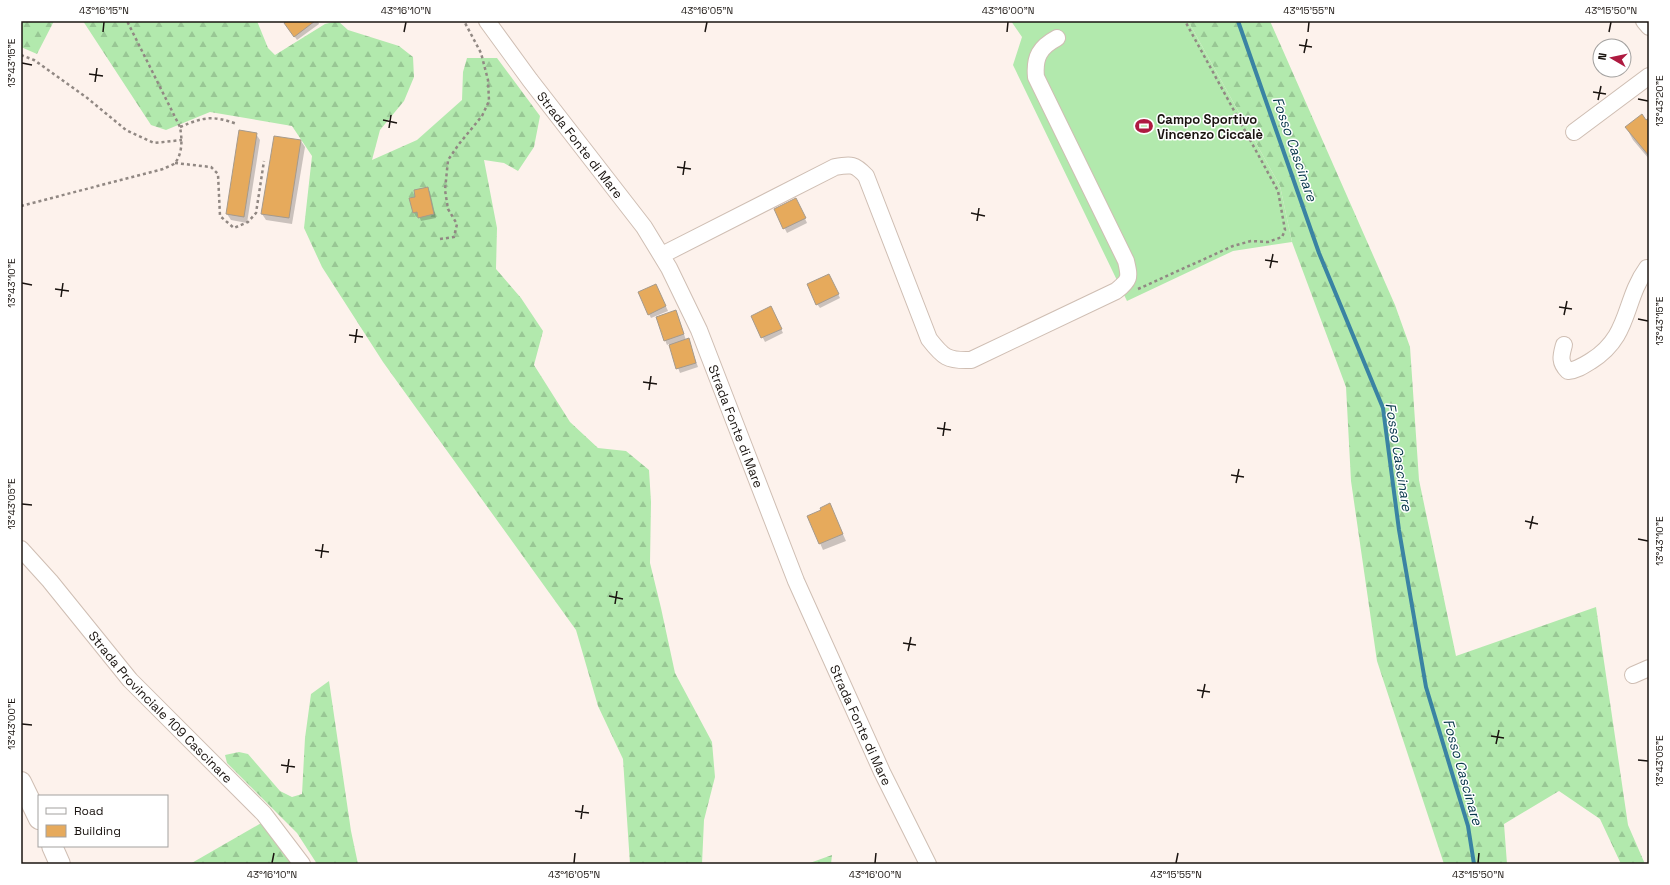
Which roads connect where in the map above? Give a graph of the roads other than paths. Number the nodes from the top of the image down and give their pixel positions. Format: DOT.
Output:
graph roads {
  1 [pos="487,21"];
  2 [pos="1644,21"];
  3 [pos="1649,27"];
  4 [pos="1057,38"];
  5 [pos="1649,76"];
  6 [pos="1574,132"];
  7 [pos="662,255"];
  8 [pos="1649,268"];
  9 [pos="1564,345"];
  10 [pos="21,548"];
  11 [pos="1649,668"];
  12 [pos="1633,675"];
  13 [pos="21,782"];
  14 [pos="38,817"];
  15 [pos="52,847"];
  16 [pos="60,864"];
  17 [pos="302,864"];
  18 [pos="928,864"];
  1 -- 7 [label="street, Strada Fonte di Mare"];
  2 -- 3 [label="street"];
  4 -- 7 [label="street"];
  5 -- 6 [label="street"];
  7 -- 18 [label="street, Strada Fonte di Mare"];
  8 -- 9 [label="street"];
  10 -- 17 [label="street, Strada Provinciale 109 Cascinare"];
  11 -- 12 [label="street"];
  13 -- 14 [label="main road"];
  15 -- 16 [label="main road"];
}
